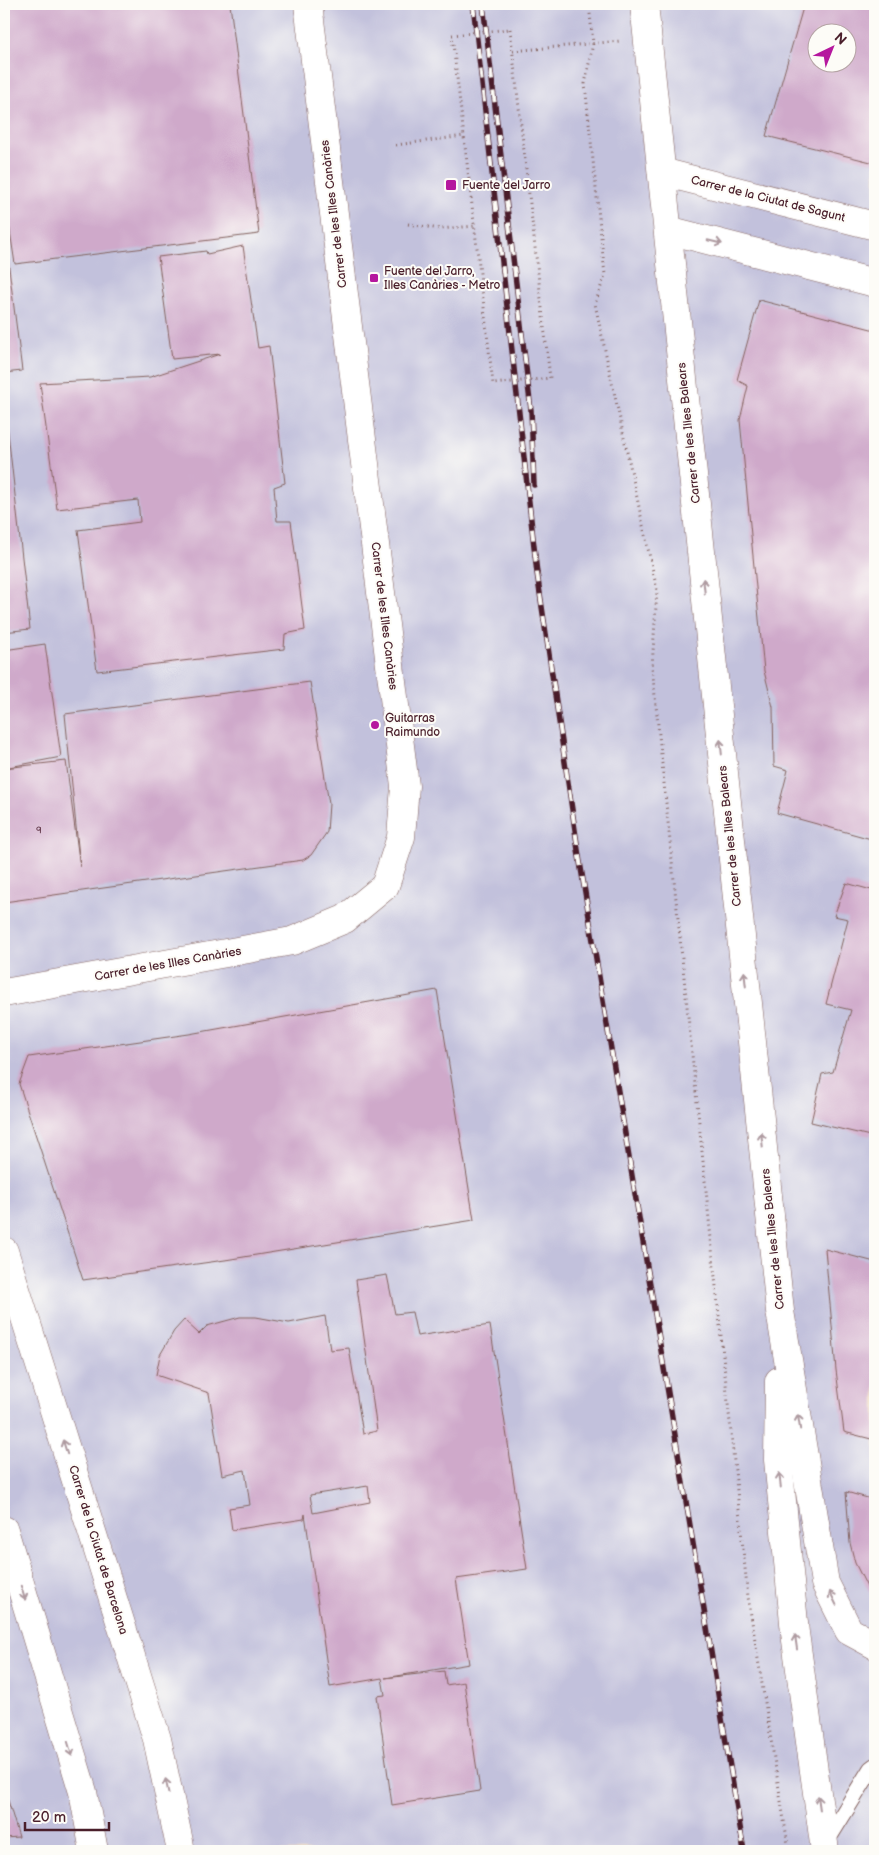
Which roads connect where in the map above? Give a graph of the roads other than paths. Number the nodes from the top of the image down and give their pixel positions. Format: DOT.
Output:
graph roads {
  1 [pos="308,4"];
  2 [pos="644,4"];
  3 [pos="662,172"];
  4 [pos="875,226"];
  5 [pos="668,230"];
  6 [pos="875,283"];
  7 [pos="4,993"];
  8 [pos="4,1251"];
  9 [pos="780,1310"];
  10 [pos="4,1530"];
  11 [pos="875,1645"];
  12 [pos="875,1766"];
  13 [pos="825,1848"];
  14 [pos="94,1851"];
  15 [pos="181,1851"];
  1 -- 7 [label="street, Carrer de les Illes Canàries"];
  2 -- 3 [label="street, Carrer de les Illes Balears"];
  3 -- 4 [label="street, Carrer de la Ciutat de Sagunt"];
  3 -- 5 [label="street, Carrer de les Illes Balears"];
  5 -- 6 [label="street, one-way"];
  9 -- 5 [label="street, Carrer de les Illes Balears, one-way"];
  15 -- 8 [label="street, Carrer de la Ciutat de Barcelona, one-way"];
  11 -- 9 [label="street, Carrer de les Illes Balears, one-way"];
  13 -- 9 [label="street, one-way"];
  10 -- 14 [label="street, one-way"];
  12 -- 13 [label="lane"];
}
